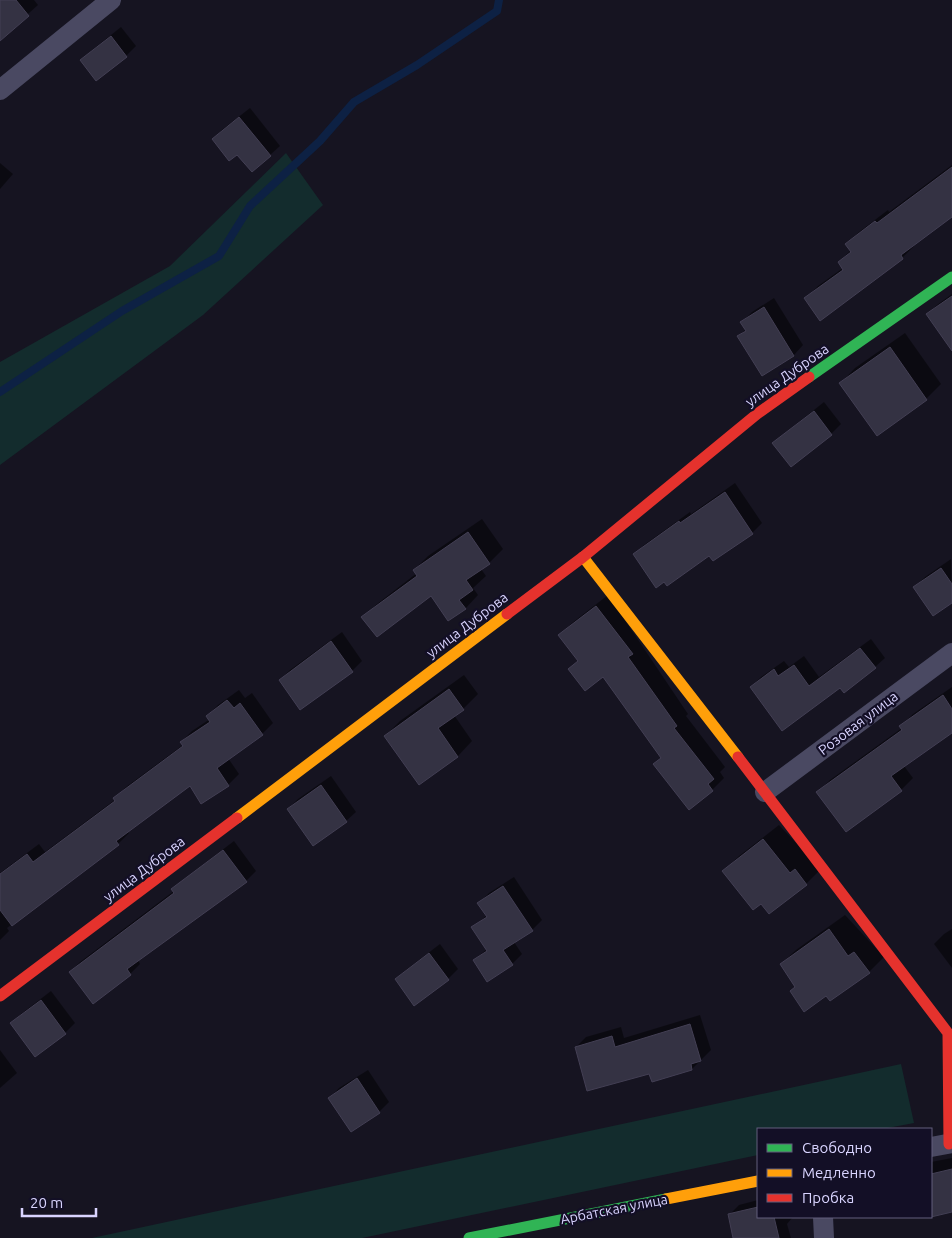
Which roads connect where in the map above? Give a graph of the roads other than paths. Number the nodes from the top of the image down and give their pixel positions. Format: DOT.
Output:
graph roads {
  1 [pos="111,0"];
  2 [pos="0,90"];
  3 [pos="952,278"];
  4 [pos="583,557"];
  5 [pos="952,653"];
  6 [pos="765,792"];
  7 [pos="0,996"];
  8 [pos="944,1145"];
  9 [pos="757,1180"];
  10 [pos="823,1218"];
  11 [pos="469,1238"];
  12 [pos="824,1238"];
  1 -- 2 [label="street"];
  3 -- 4 [label="street, улица Дуброва"];
  4 -- 6 [label="street"];
  4 -- 7 [label="street, улица Дуброва"];
  5 -- 6 [label="street, Розовая улица"];
  6 -- 8 [label="street"];
  9 -- 11 [label="street, Арбатская улица"];
  10 -- 12 [label="street"];
}
